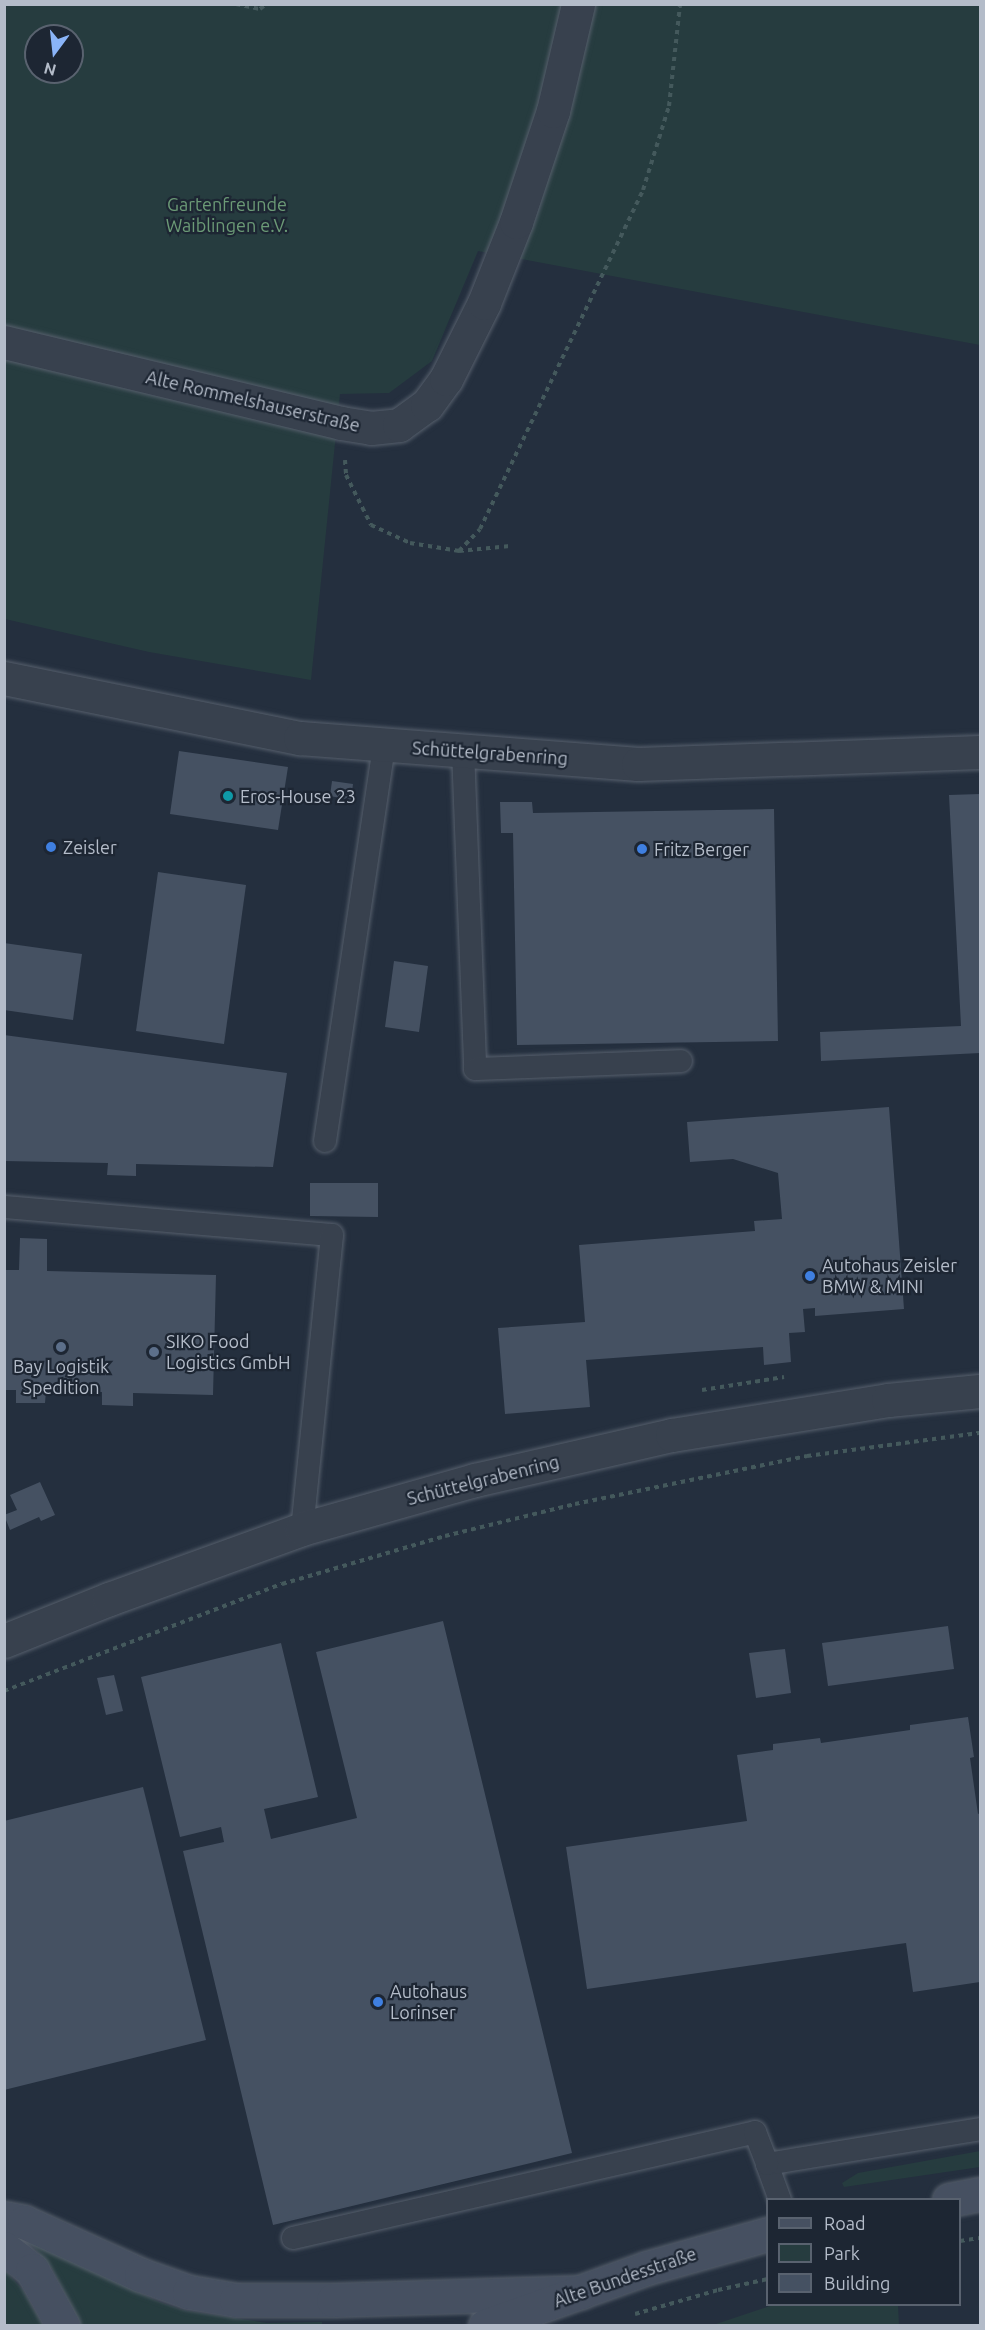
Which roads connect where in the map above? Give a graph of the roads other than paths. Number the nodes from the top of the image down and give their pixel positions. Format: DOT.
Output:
graph roads {
  1 [pos="578,4"];
  2 [pos="4,342"];
  3 [pos="4,678"];
  4 [pos="384,745"];
  5 [pos="463,750"];
  6 [pos="981,752"];
  7 [pos="681,1061"];
  8 [pos="325,1141"];
  9 [pos="4,1207"];
  10 [pos="981,1391"];
  11 [pos="302,1528"];
  12 [pos="4,1641"];
  13 [pos="981,2129"];
  14 [pos="767,2164"];
  15 [pos="981,2194"];
  16 [pos="780,2198"];
  17 [pos="955,2198"];
  18 [pos="4,2218"];
  19 [pos="766,2235"];
  20 [pos="293,2238"];
  21 [pos="4,2248"];
  22 [pos="581,2292"];
  23 [pos="63,2325"];
  24 [pos="485,2325"];
  1 -- 2 [label="street, Alte Rommelshauserstraße"];
  3 -- 4 [label="street, Schüttelgrabenring"];
  4 -- 5 [label="street, Schüttelgrabenring"];
  4 -- 8 [label="lane"];
  5 -- 6 [label="street, Schüttelgrabenring"];
  5 -- 7 [label="lane"];
  9 -- 11 [label="lane"];
  10 -- 11 [label="street, Schüttelgrabenring"];
  11 -- 12 [label="street, Schüttelgrabenring"];
  13 -- 14 [label="lane"];
  14 -- 16 [label="lane"];
  14 -- 20 [label="lane"];
  15 -- 17 [label="main road"];
  18 -- 22 [label="main road"];
  19 -- 22 [label="main road, Alte Bundesstraße"];
  21 -- 23 [label="main road"];
  22 -- 24 [label="main road, Alte Bundesstraße"];
}
